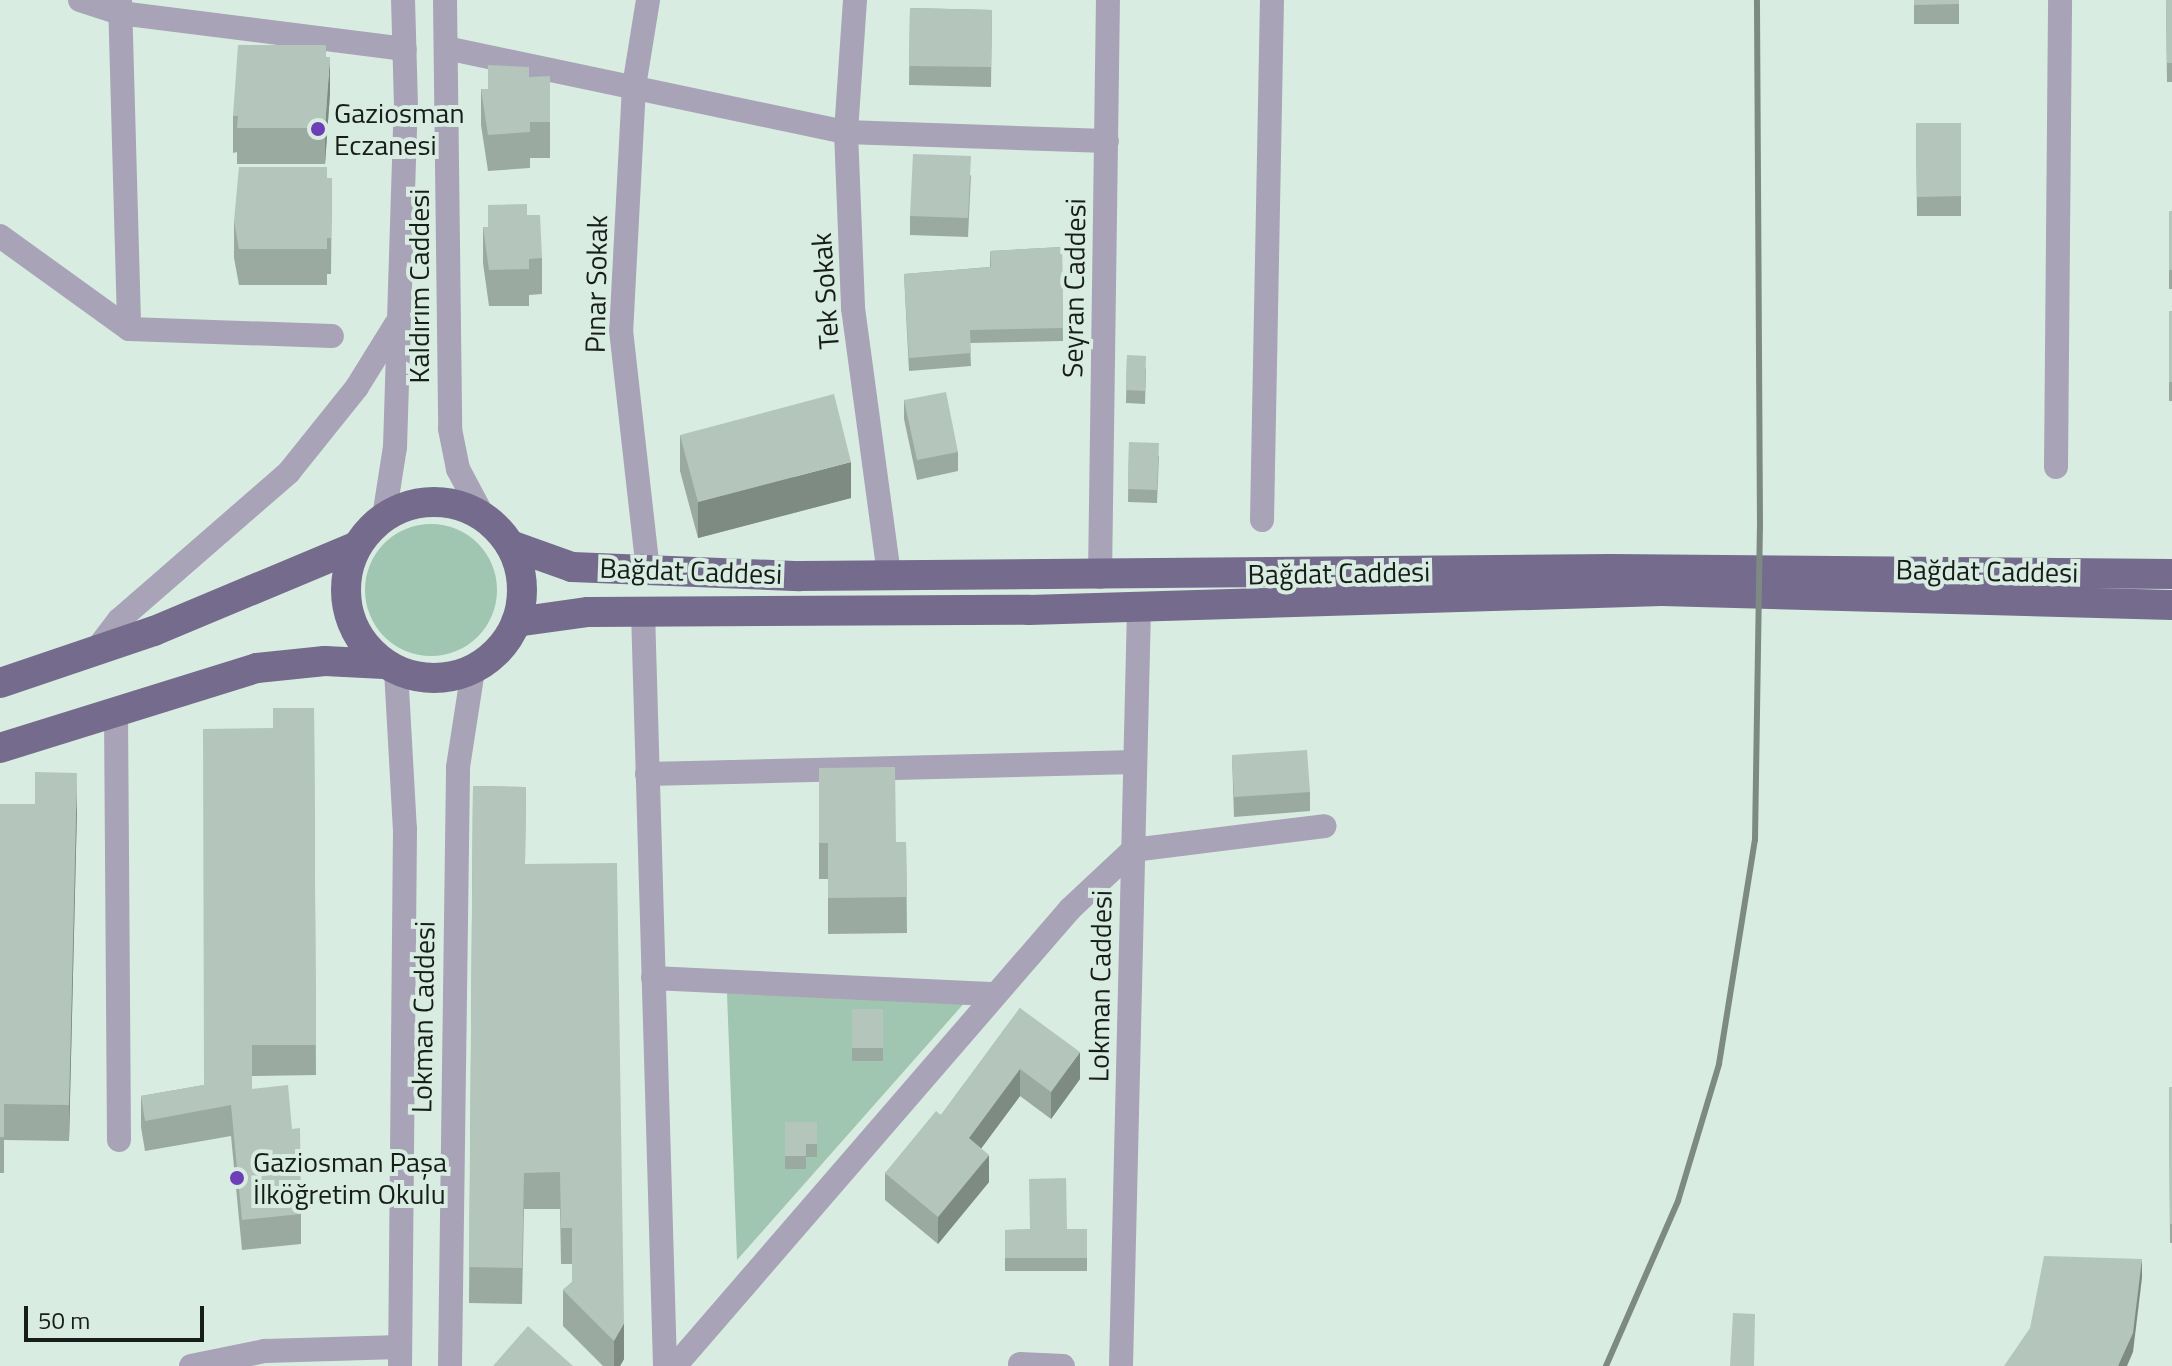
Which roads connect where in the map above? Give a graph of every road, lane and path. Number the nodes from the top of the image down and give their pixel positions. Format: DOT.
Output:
graph roads {
  1 [pos="80,0"];
  2 [pos="403,0"];
  3 [pos="445,0"];
  4 [pos="648,0"];
  5 [pos="855,0"];
  6 [pos="1108,0"];
  7 [pos="1272,0"];
  8 [pos="2060,0"];
  9 [pos="120,6"];
  10 [pos="446,48"];
  11 [pos="405,49"];
  12 [pos="634,86"];
  13 [pos="846,132"];
  14 [pos="1107,141"];
  15 [pos="0,236"];
  16 [pos="397,322"];
  17 [pos="129,329"];
  18 [pos="332,336"];
  19 [pos="2056,467"];
  20 [pos="483,516"];
  21 [pos="384,517"];
  22 [pos="1262,520"];
  23 [pos="510,545"];
  24 [pos="357,546"];
  25 [pos="648,569"];
  26 [pos="2172,574"];
  27 [pos="889,576"];
  28 [pos="1100,577"];
  29 [pos="2172,605"];
  30 [pos="1139,607"];
  31 [pos="643,611"];
  32 [pos="516,622"];
  33 [pos="92,654"];
  34 [pos="390,667"];
  35 [pos="473,670"];
  36 [pos="0,683"];
  37 [pos="116,712"];
  38 [pos="0,748"];
  39 [pos="1135,762"];
  40 [pos="647,774"];
  41 [pos="1325,826"];
  42 [pos="1133,850"];
  43 [pos="653,978"];
  44 [pos="996,994"];
  45 [pos="119,1140"];
  46 [pos="400,1356"];
  47 [pos="1020,1364"];
  48 [pos="191,1366"];
  49 [pos="450,1366"];
  50 [pos="665,1366"];
  51 [pos="675,1366"];
  52 [pos="1063,1366"];
  53 [pos="1121,1366"];
  1 -- 9 [label="street"];
  2 -- 11 [label="street, Kaldırım Caddesi"];
  3 -- 10 [label="street, Kaldırım Caddesi"];
  4 -- 12 [label="street, Pınar Sokak"];
  5 -- 13 [label="street, Tek Sokak"];
  6 -- 14 [label="street, Seyran Caddesi"];
  7 -- 22 [label="street"];
  8 -- 19 [label="street"];
  9 -- 11 [label="street"];
  9 -- 17 [label="street"];
  10 -- 12 [label="street"];
  10 -- 20 [label="street, Kaldırım Caddesi"];
  11 -- 16 [label="street, Kaldırım Caddesi"];
  12 -- 13 [label="street"];
  12 -- 25 [label="street, Pınar Sokak"];
  13 -- 14 [label="street"];
  13 -- 27 [label="street, Tek Sokak"];
  14 -- 28 [label="street, Seyran Caddesi"];
  15 -- 17 [label="street"];
  16 -- 21 [label="street, Kaldırım Caddesi"];
  16 -- 33 [label="street"];
  17 -- 18 [label="street"];
  20 -- 21 [label="main road"];
  20 -- 23 [label="main road"];
  21 -- 24 [label="main road"];
  23 -- 25 [label="main road, Bağdat Caddesi"];
  23 -- 32 [label="main road"];
  24 -- 33 [label="main road"];
  24 -- 34 [label="main road"];
  25 -- 27 [label="main road, Bağdat Caddesi"];
  26 -- 28 [label="main road, Bağdat Caddesi"];
  27 -- 28 [label="main road, Bağdat Caddesi"];
  29 -- 30 [label="main road, Bağdat Caddesi"];
  30 -- 31 [label="main road, Bağdat Caddesi"];
  30 -- 39 [label="street, Lokman Caddesi"];
  31 -- 32 [label="main road, Bağdat Caddesi"];
  31 -- 40 [label="street"];
  32 -- 35 [label="main road"];
  33 -- 36 [label="main road"];
  34 -- 35 [label="main road"];
  34 -- 37 [label="main road"];
  34 -- 46 [label="street, Lokman Caddesi"];
  35 -- 49 [label="street, Lokman Caddesi"];
  37 -- 38 [label="main road"];
  37 -- 45 [label="street"];
  39 -- 40 [label="street"];
  39 -- 42 [label="street, Lokman Caddesi"];
  40 -- 43 [label="street"];
  41 -- 42 [label="street"];
  42 -- 44 [label="street"];
  42 -- 53 [label="street, Lokman Caddesi"];
  43 -- 44 [label="street"];
  43 -- 50 [label="street"];
  44 -- 51 [label="street"];
  46 -- 48 [label="street"];
  47 -- 52 [label="street"];
}
